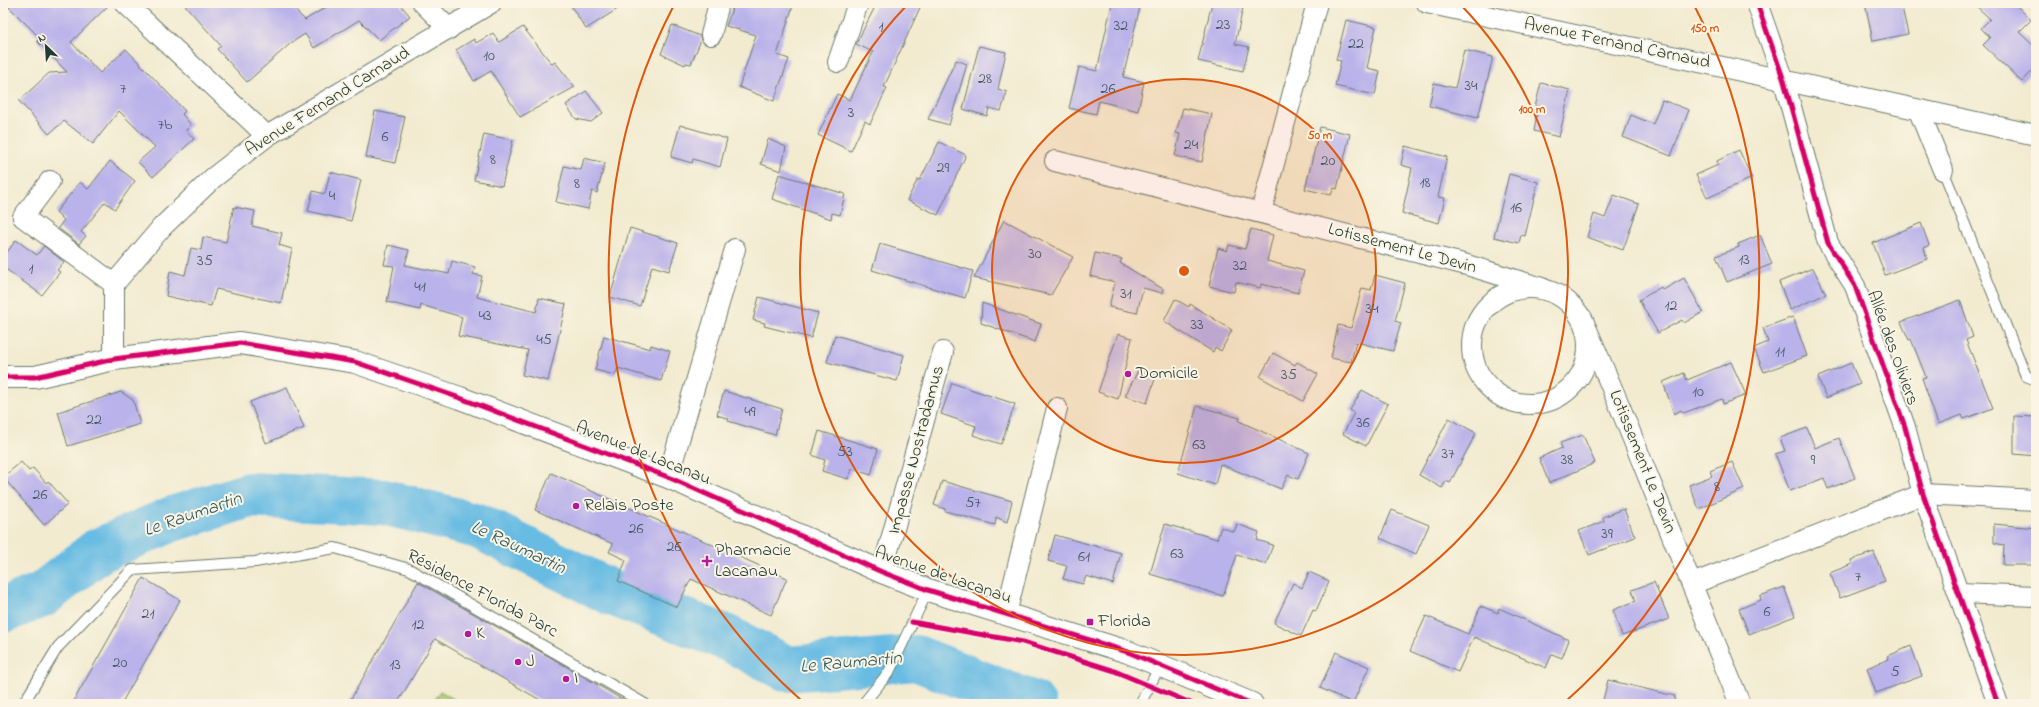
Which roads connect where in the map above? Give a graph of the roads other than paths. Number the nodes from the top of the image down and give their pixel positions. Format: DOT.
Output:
graph roads {
  1 [pos="125,3"];
  2 [pos="423,3"];
  3 [pos="491,3"];
  4 [pos="720,3"];
  5 [pos="858,3"];
  6 [pos="1317,3"];
  7 [pos="1427,3"];
  8 [pos="1757,3"];
  9 [pos="449,28"];
  10 [pos="711,35"];
  11 [pos="838,62"];
  12 [pos="1784,81"];
  13 [pos="1919,111"];
  14 [pos="2036,134"];
  15 [pos="267,136"];
  16 [pos="1055,161"];
  17 [pos="1942,170"];
  18 [pos="50,181"];
  19 [pos="1261,212"];
  20 [pos="735,249"];
  21 [pos="114,284"];
  22 [pos="1542,288"];
  23 [pos="1582,318"];
  24 [pos="943,352"];
  25 [pos="114,359"];
  26 [pos="3,377"];
  27 [pos="2036,380"];
  28 [pos="1057,408"];
  29 [pos="668,477"];
  30 [pos="1923,494"];
  31 [pos="2036,500"];
  32 [pos="882,572"];
  33 [pos="1692,584"];
  34 [pos="928,590"];
  35 [pos="1959,593"];
  36 [pos="2036,596"];
  37 [pos="1006,614"];
  38 [pos="1160,666"];
  39 [pos="23,704"];
  40 [pos="645,704"];
  41 [pos="863,704"];
  42 [pos="1140,704"];
  43 [pos="1252,704"];
  44 [pos="1740,704"];
  45 [pos="1998,704"];
  1 -- 15 [label="street"];
  2 -- 9 [label="street"];
  3 -- 9 [label="street, Avenue Fernand Carnaud"];
  4 -- 10 [label="street"];
  5 -- 11 [label="street"];
  6 -- 19 [label="street"];
  7 -- 12 [label="street, Avenue Fernand Carnaud"];
  8 -- 12 [label="street, Allée des Oliviers"];
  9 -- 15 [label="street, Avenue Fernand Carnaud"];
  12 -- 13 [label="street, Avenue Fernand Carnaud"];
  12 -- 30 [label="street, Allée des Oliviers"];
  13 -- 14 [label="street, Avenue Fernand Carnaud"];
  13 -- 17 [label="street"];
  15 -- 21 [label="street, Avenue Fernand Carnaud"];
  16 -- 19 [label="street, Lotissement Le Devin"];
  17 -- 27 [label="lane"];
  18 -- 21 [label="street"];
  19 -- 22 [label="street, Lotissement Le Devin"];
  20 -- 29 [label="street"];
  21 -- 25 [label="street"];
  22 -- 23 [label="street"];
  22 -- 23 [label="street"];
  23 -- 33 [label="street, Lotissement Le Devin"];
  24 -- 32 [label="street, Impasse Nostradamus"];
  25 -- 26 [label="street, Avenue de Lacanau"];
  25 -- 29 [label="street, Avenue de Lacanau"];
  28 -- 37 [label="street"];
  29 -- 32 [label="street, Avenue de Lacanau"];
  30 -- 31 [label="street"];
  30 -- 33 [label="street"];
  30 -- 35 [label="street, Allée des Oliviers"];
  32 -- 34 [label="street, Avenue de Lacanau"];
  33 -- 44 [label="street, Lotissement Le Devin"];
  34 -- 37 [label="street, Avenue de Lacanau"];
  34 -- 41 [label="lane"];
  35 -- 36 [label="street"];
  35 -- 45 [label="street, Allée des Oliviers"];
  37 -- 38 [label="street, Avenue de Lacanau"];
  38 -- 42 [label="lane"];
  38 -- 43 [label="street, Avenue de Lacanau"];
  39 -- 40 [label="lane, Résidence Florida Parc"];
}
